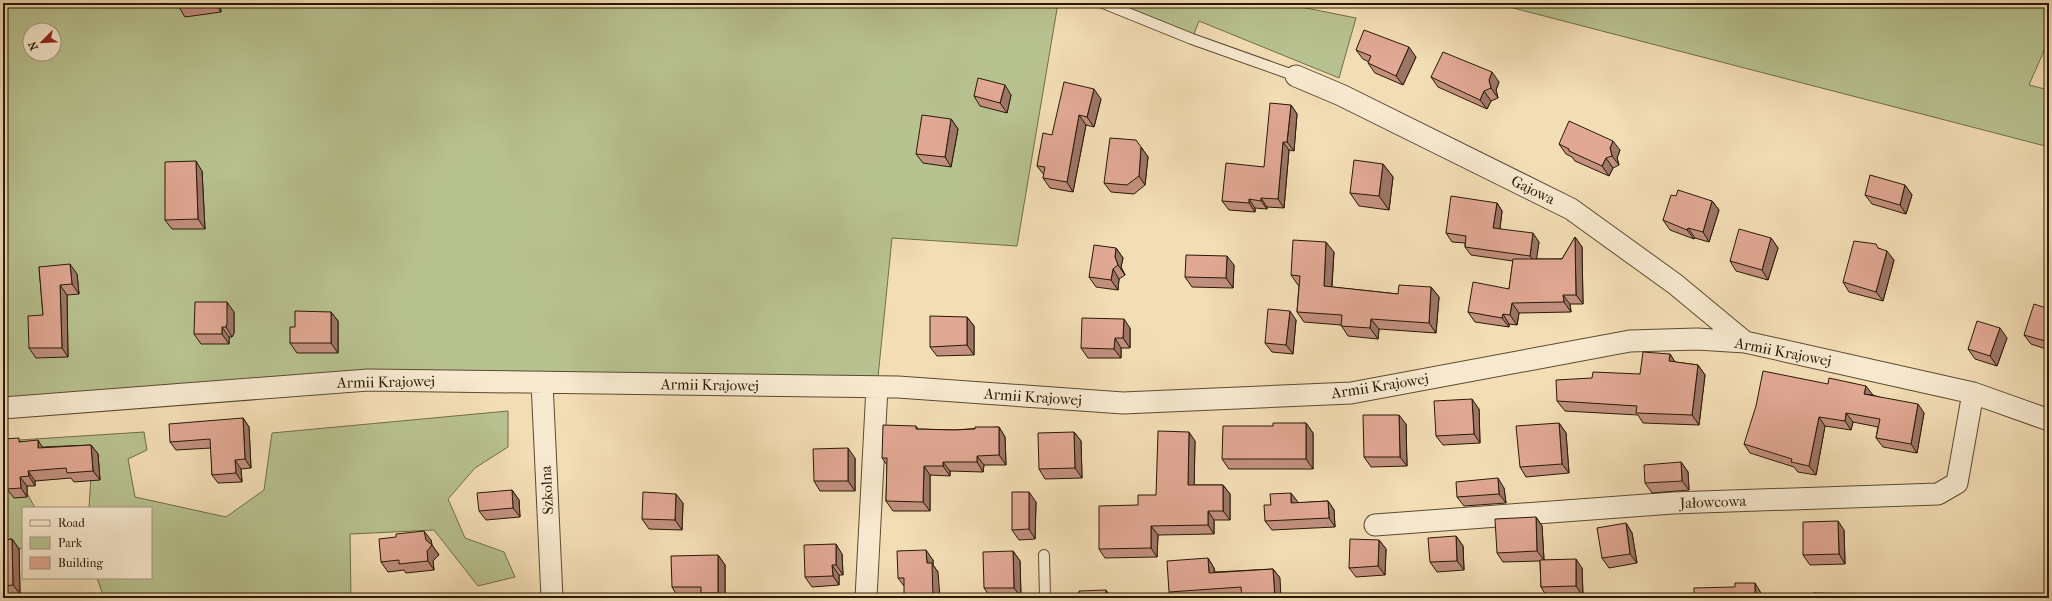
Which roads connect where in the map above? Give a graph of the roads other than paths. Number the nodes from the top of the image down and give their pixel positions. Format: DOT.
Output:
graph roads {
  1 [pos="1103,3"];
  2 [pos="1296,76"];
  3 [pos="1745,342"];
  4 [pos="542,382"];
  5 [pos="877,387"];
  6 [pos="1973,393"];
  7 [pos="3,408"];
  8 [pos="2049,420"];
  9 [pos="1375,525"];
  10 [pos="1044,555"];
  11 [pos="552,598"];
  12 [pos="866,598"];
  13 [pos="1045,598"];
  1 -- 2 [label="lane"];
  2 -- 3 [label="street, Gajowa"];
  3 -- 5 [label="street, Armii Krajowej"];
  3 -- 6 [label="street, Armii Krajowej"];
  4 -- 5 [label="street, Armii Krajowej"];
  4 -- 7 [label="street, Armii Krajowej"];
  4 -- 11 [label="street, Szkolna"];
  5 -- 12 [label="street"];
  6 -- 8 [label="street, Armii Krajowej"];
  6 -- 9 [label="street, Jałowcowa"];
  10 -- 13 [label="lane"];
}
